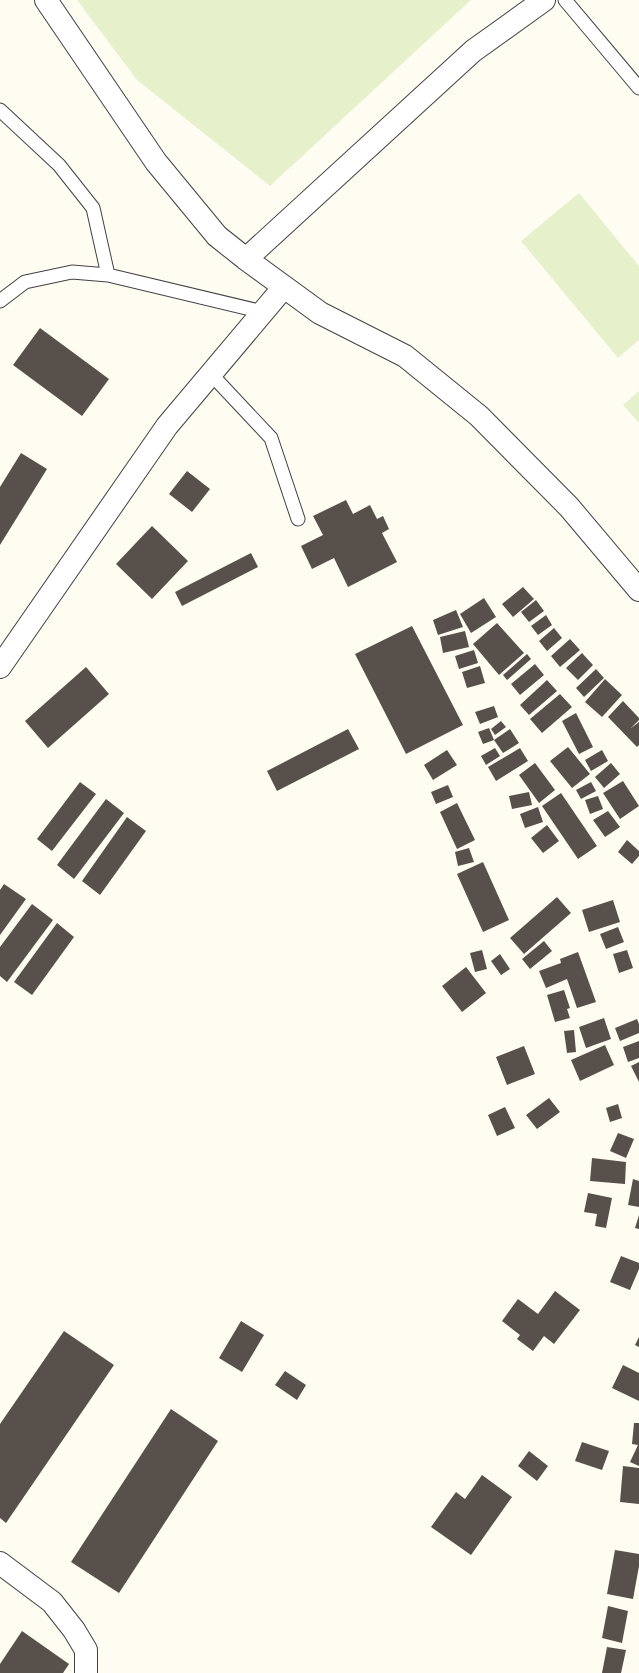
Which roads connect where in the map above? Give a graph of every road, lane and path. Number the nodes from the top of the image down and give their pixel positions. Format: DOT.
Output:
graph roads {
  1 [pos="46,0"];
  2 [pos="544,0"];
  3 [pos="565,0"];
  4 [pos="639,88"];
  5 [pos="0,110"];
  6 [pos="246,259"];
  7 [pos="108,275"];
  8 [pos="284,287"];
  9 [pos="0,301"];
  10 [pos="263,312"];
  11 [pos="211,374"];
  12 [pos="298,519"];
  13 [pos="639,590"];
  14 [pos="0,667"];
  15 [pos="0,1563"];
  16 [pos="86,1673"];
  1 -- 6 [label="street"];
  2 -- 6 [label="street"];
  3 -- 4 [label="lane"];
  5 -- 7 [label="lane"];
  6 -- 8 [label="street"];
  7 -- 9 [label="lane"];
  7 -- 10 [label="lane"];
  8 -- 10 [label="street"];
  8 -- 13 [label="street"];
  10 -- 11 [label="street"];
  11 -- 12 [label="lane"];
  11 -- 14 [label="street"];
  15 -- 16 [label="street"];
}
